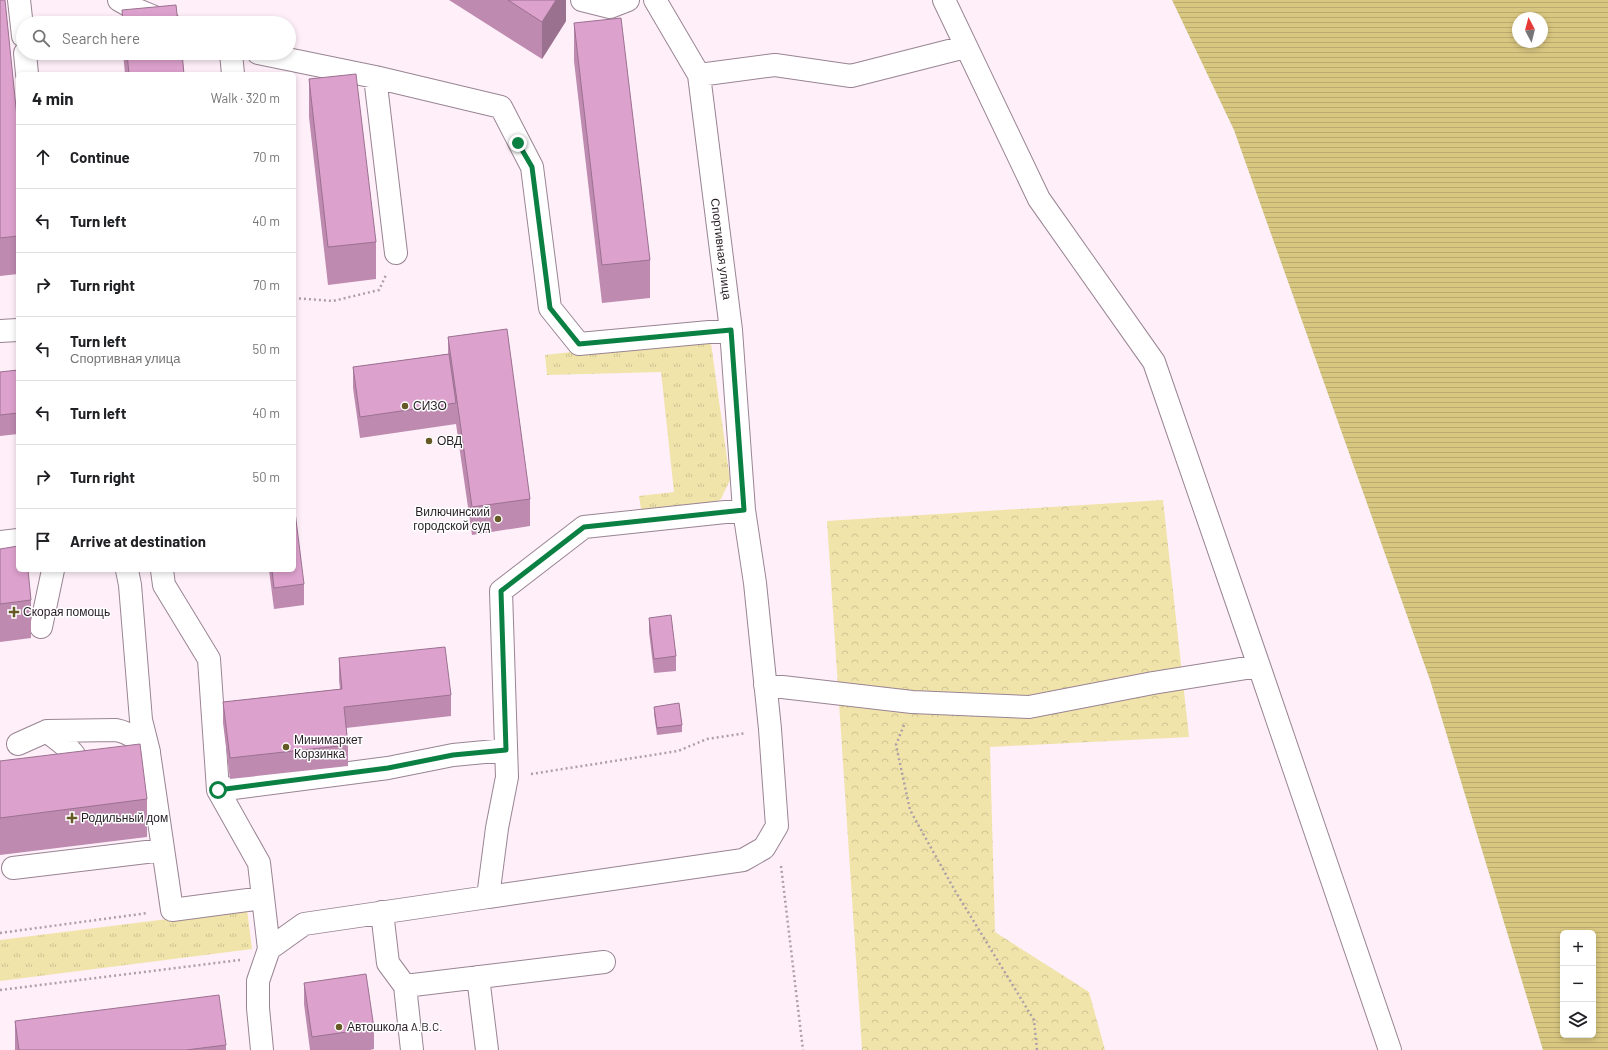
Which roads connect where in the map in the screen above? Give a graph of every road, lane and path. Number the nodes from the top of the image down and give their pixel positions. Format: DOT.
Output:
graph roads {
  1 [pos="19,0"];
  2 [pos="119,0"];
  3 [pos="582,0"];
  4 [pos="628,0"];
  5 [pos="655,0"];
  6 [pos="944,0"];
  7 [pos="21,16"];
  8 [pos="152,16"];
  9 [pos="965,47"];
  10 [pos="26,60"];
  11 [pos="231,60"];
  12 [pos="292,60"];
  13 [pos="27,72"];
  14 [pos="233,72"];
  15 [pos="699,75"];
  16 [pos="374,77"];
  17 [pos="396,253"];
  18 [pos="296,298"];
  19 [pos="16,330"];
  20 [pos="731,330"];
  21 [pos="0,331"];
  22 [pos="744,510"];
  23 [pos="16,540"];
  24 [pos="0,542"];
  25 [pos="54,572"];
  26 [pos="127,572"];
  27 [pos="162,572"];
  28 [pos="41,627"];
  29 [pos="1259,666"];
  30 [pos="765,685"];
  31 [pos="912,702"];
  32 [pos="770,730"];
  33 [pos="47,731"];
  34 [pos="18,744"];
  35 [pos="506,750"];
  36 [pos="150,753"];
  37 [pos="507,777"];
  38 [pos="82,782"];
  39 [pos="218,790"];
  40 [pos="163,850"];
  41 [pos="781,864"];
  42 [pos="13,868"];
  43 [pos="488,897"];
  44 [pos="262,898"];
  45 [pos="172,910"];
  46 [pos="382,912"];
  47 [pos="0,934"];
  48 [pos="268,953"];
  49 [pos="604,962"];
  50 [pos="478,977"];
  51 [pos="405,986"];
  52 [pos="0,990"];
  53 [pos="262,1050"];
  54 [pos="412,1050"];
  55 [pos="487,1050"];
  56 [pos="802,1050"];
  57 [pos="1037,1050"];
  58 [pos="1390,1050"];
  1 -- 7 [label="street"];
  2 -- 8 [label="street"];
  3 -- 4 [label="street"];
  5 -- 15 [label="street, Спортивная улица"];
  6 -- 9 [label="street"];
  9 -- 15 [label="street"];
  9 -- 29 [label="street"];
  10 -- 13 [label="street"];
  11 -- 14 [label="street"];
  12 -- 16 [label="street"];
  15 -- 20 [label="street, Спортивная улица"];
  16 -- 17 [label="street"];
  16 -- 20 [label="street"];
  17 -- 18 [label="path"];
  19 -- 21 [label="street"];
  20 -- 22 [label="street, Спортивная улица"];
  22 -- 30 [label="street, Спортивная улица"];
  22 -- 35 [label="street"];
  23 -- 24 [label="street"];
  25 -- 28 [label="street"];
  26 -- 36 [label="street"];
  27 -- 39 [label="street"];
  29 -- 31 [label="street"];
  29 -- 58 [label="street"];
  30 -- 31 [label="street"];
  30 -- 32 [label="street, Спортивная улица"];
  31 -- 57 [label="path"];
  32 -- 37 [label="path"];
  32 -- 43 [label="street, Спортивная улица"];
  33 -- 34 [label="street"];
  33 -- 36 [label="street"];
  33 -- 38 [label="street"];
  35 -- 37 [label="street"];
  35 -- 39 [label="street"];
  36 -- 40 [label="street"];
  37 -- 43 [label="street"];
  39 -- 44 [label="street"];
  40 -- 42 [label="street"];
  40 -- 45 [label="street"];
  41 -- 56 [label="path"];
  43 -- 46 [label="street, Спортивная улица"];
  44 -- 45 [label="street"];
  44 -- 48 [label="street"];
  45 -- 47 [label="path"];
  46 -- 48 [label="street, Спортивная улица"];
  46 -- 51 [label="street"];
  48 -- 52 [label="path"];
  48 -- 53 [label="street"];
  49 -- 50 [label="street"];
  50 -- 51 [label="street"];
  50 -- 55 [label="street"];
  51 -- 54 [label="street"];
}
